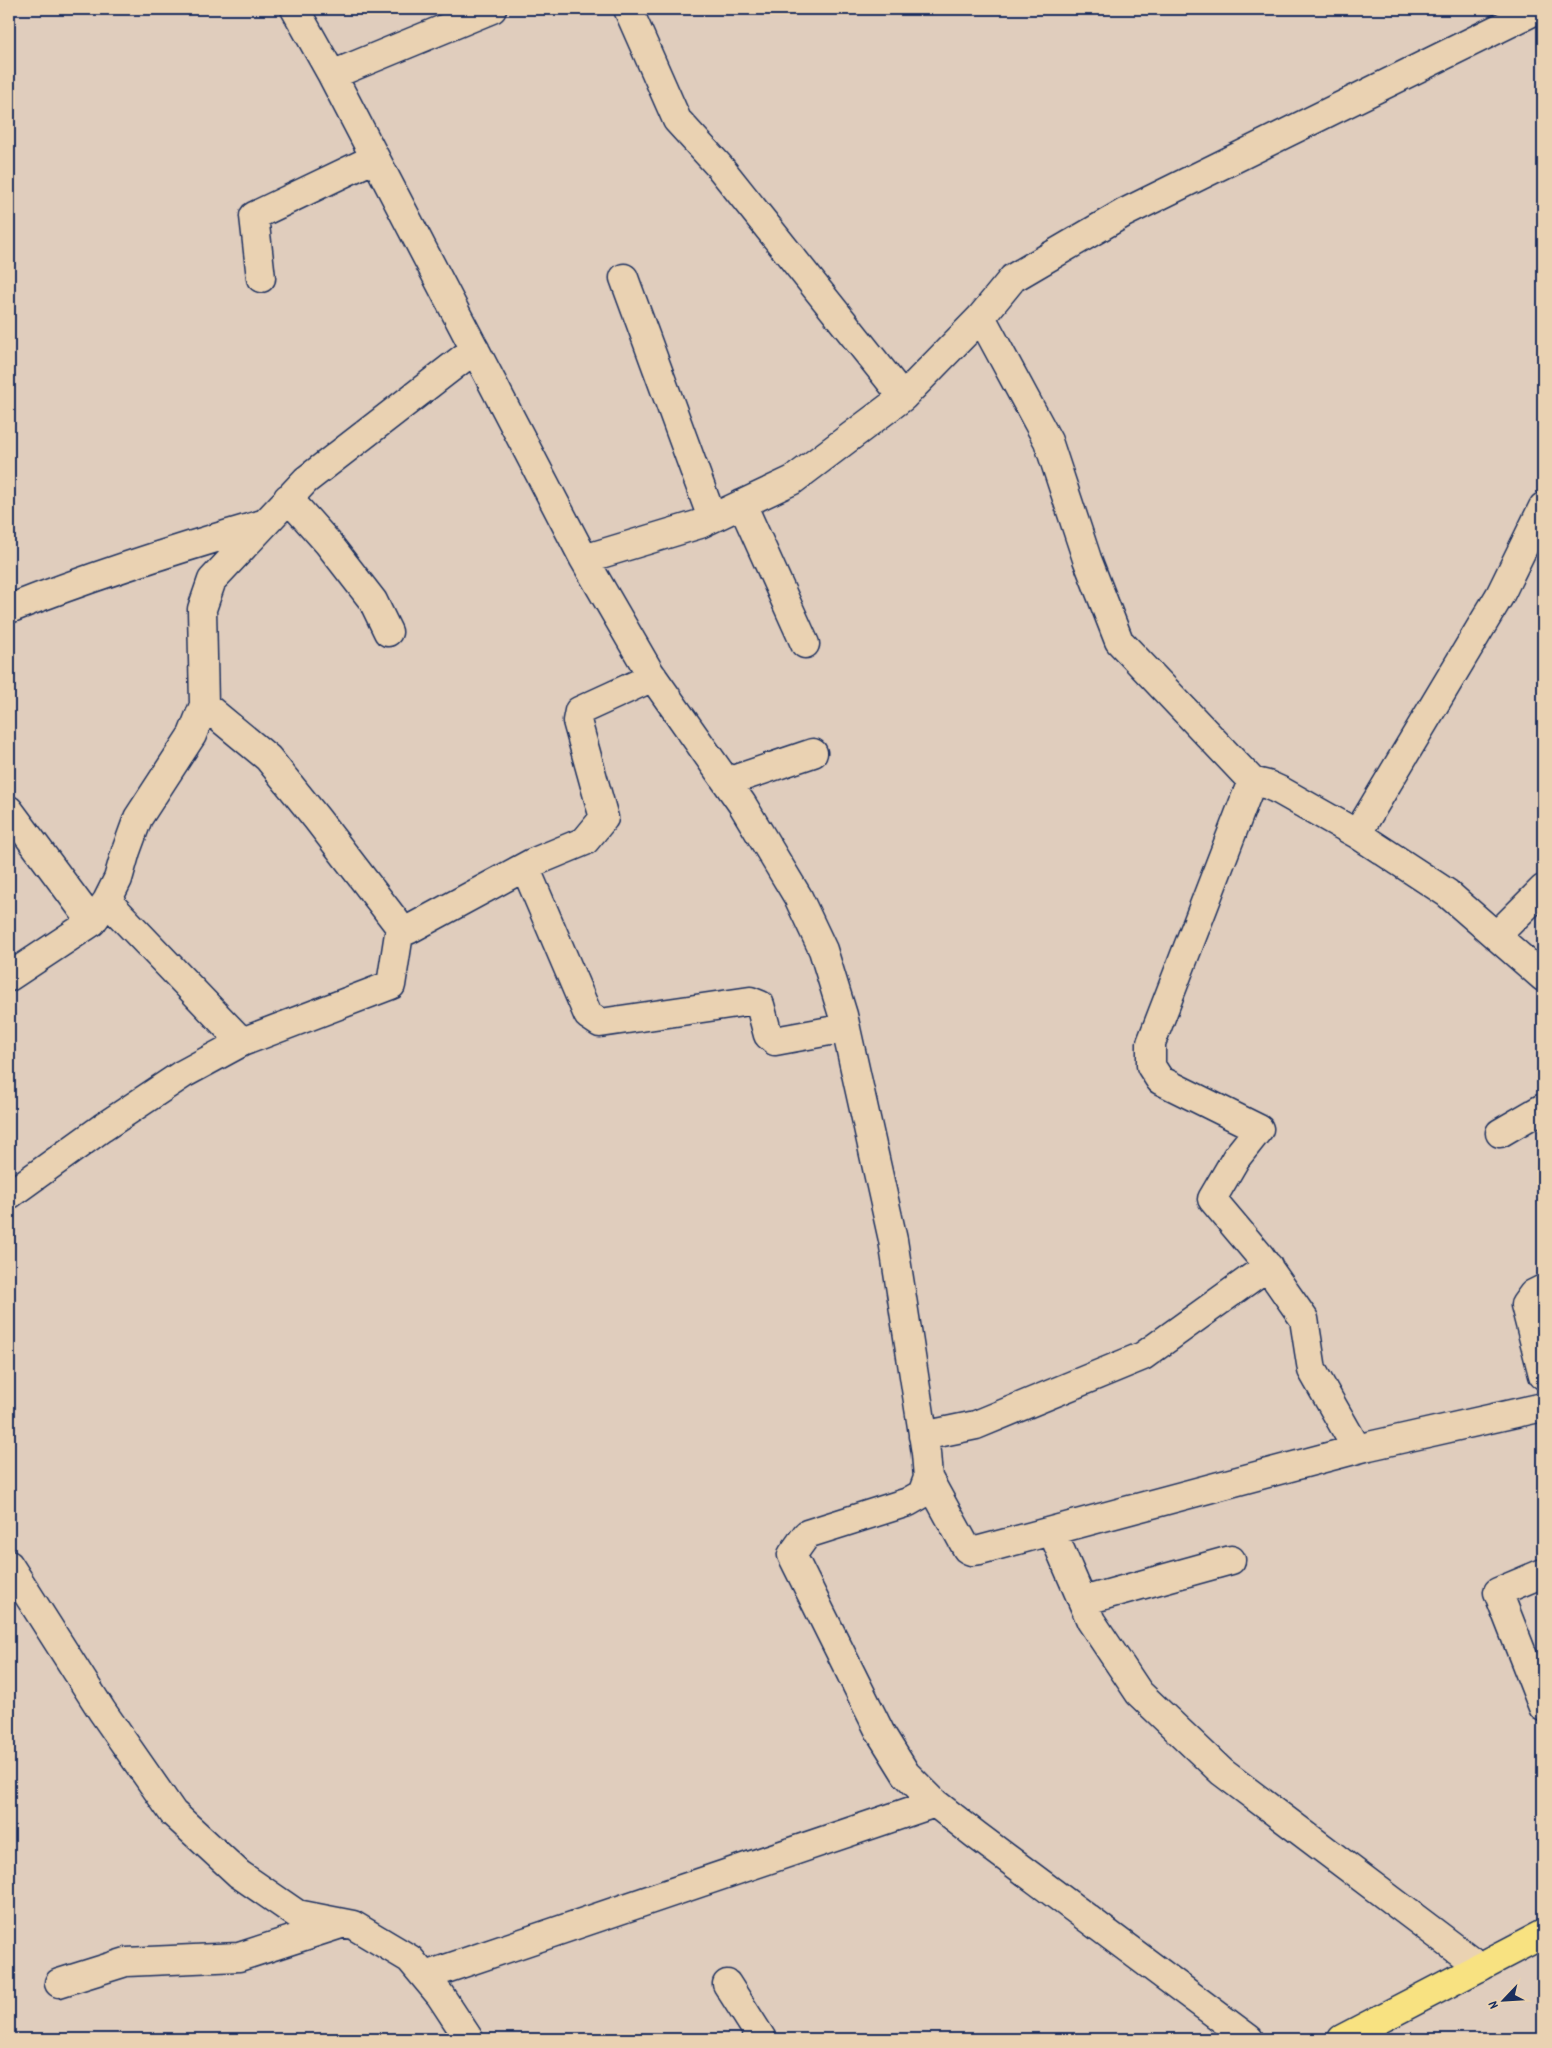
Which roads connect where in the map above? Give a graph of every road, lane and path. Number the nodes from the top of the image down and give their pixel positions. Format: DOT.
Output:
graph roads {
  1 [pos="295,9"];
  2 [pos="492,9"];
  3 [pos="628,9"];
  4 [pos="1538,9"];
  5 [pos="332,75"];
  6 [pos="375,158"];
  7 [pos="261,278"];
  8 [pos="624,278"];
  9 [pos="981,317"];
  10 [pos="475,349"];
  11 [pos="903,397"];
  12 [pos="288,498"];
  13 [pos="742,504"];
  14 [pos="1543,507"];
  15 [pos="712,518"];
  16 [pos="264,524"];
  17 [pos="584,559"];
  18 [pos="9,609"];
  19 [pos="388,632"];
  20 [pos="806,644"];
  21 [pos="653,677"];
  22 [pos="204,705"];
  23 [pos="814,753"];
  24 [pos="1252,781"];
  25 [pos="727,782"];
  26 [pos="9,810"];
  27 [pos="1357,834"];
  28 [pos="525,868"];
  29 [pos="1543,889"];
  30 [pos="99,911"];
  31 [pos="400,927"];
  32 [pos="1496,936"];
  33 [pos="9,977"];
  34 [pos="1543,977"];
  35 [pos="846,1028"];
  36 [pos="242,1042"];
  37 [pos="1543,1108"];
  38 [pos="1500,1134"];
  39 [pos="9,1195"];
  40 [pos="1268,1266"];
  41 [pos="1543,1289"];
  42 [pos="1543,1375"];
  43 [pos="1543,1407"];
  44 [pos="923,1436"];
  45 [pos="1357,1449"];
  46 [pos="928,1478"];
  47 [pos="1052,1531"];
  48 [pos="1231,1560"];
  49 [pos="9,1565"];
  50 [pos="1543,1573"];
  51 [pos="1083,1601"];
  52 [pos="1543,1707"];
  53 [pos="935,1803"];
  54 [pos="344,1923"];
  55 [pos="1543,1934"];
  56 [pos="1480,1967"];
  57 [pos="425,1976"];
  58 [pos="58,1984"];
  59 [pos="727,1984"];
  60 [pos="469,2039"];
  61 [pos="762,2039"];
  62 [pos="1249,2039"];
  63 [pos="1342,2039"];
  1 -- 5 [label="street"];
  2 -- 5 [label="street"];
  3 -- 11 [label="street"];
  4 -- 9 [label="street"];
  5 -- 6 [label="street"];
  6 -- 7 [label="street"];
  6 -- 10 [label="street"];
  8 -- 15 [label="street"];
  9 -- 11 [label="street"];
  9 -- 24 [label="street"];
  10 -- 12 [label="street"];
  10 -- 17 [label="street"];
  11 -- 13 [label="street"];
  12 -- 16 [label="street"];
  12 -- 19 [label="street"];
  13 -- 15 [label="street"];
  13 -- 20 [label="street"];
  14 -- 27 [label="street"];
  15 -- 17 [label="street"];
  16 -- 18 [label="street"];
  16 -- 22 [label="street"];
  17 -- 21 [label="street"];
  21 -- 25 [label="street"];
  21 -- 28 [label="street"];
  22 -- 30 [label="street"];
  22 -- 31 [label="street"];
  23 -- 25 [label="street"];
  24 -- 27 [label="street"];
  24 -- 40 [label="street"];
  25 -- 35 [label="street"];
  26 -- 30 [label="street"];
  27 -- 32 [label="street"];
  28 -- 31 [label="street"];
  28 -- 35 [label="street"];
  29 -- 32 [label="street"];
  30 -- 33 [label="street"];
  30 -- 36 [label="street"];
  31 -- 36 [label="street"];
  32 -- 34 [label="street"];
  35 -- 44 [label="street"];
  36 -- 39 [label="street"];
  37 -- 38 [label="street"];
  40 -- 44 [label="street"];
  40 -- 45 [label="street"];
  41 -- 42 [label="street"];
  43 -- 45 [label="street"];
  44 -- 46 [label="street"];
  45 -- 47 [label="street"];
  46 -- 47 [label="street"];
  46 -- 53 [label="street"];
  47 -- 51 [label="street"];
  48 -- 51 [label="street"];
  49 -- 54 [label="street"];
  50 -- 52 [label="street"];
  51 -- 56 [label="street"];
  53 -- 57 [label="street"];
  53 -- 62 [label="street"];
  54 -- 57 [label="street"];
  54 -- 58 [label="street"];
  55 -- 56 [label="main road"];
  56 -- 63 [label="main road"];
  57 -- 60 [label="street"];
  59 -- 61 [label="street"];
}
